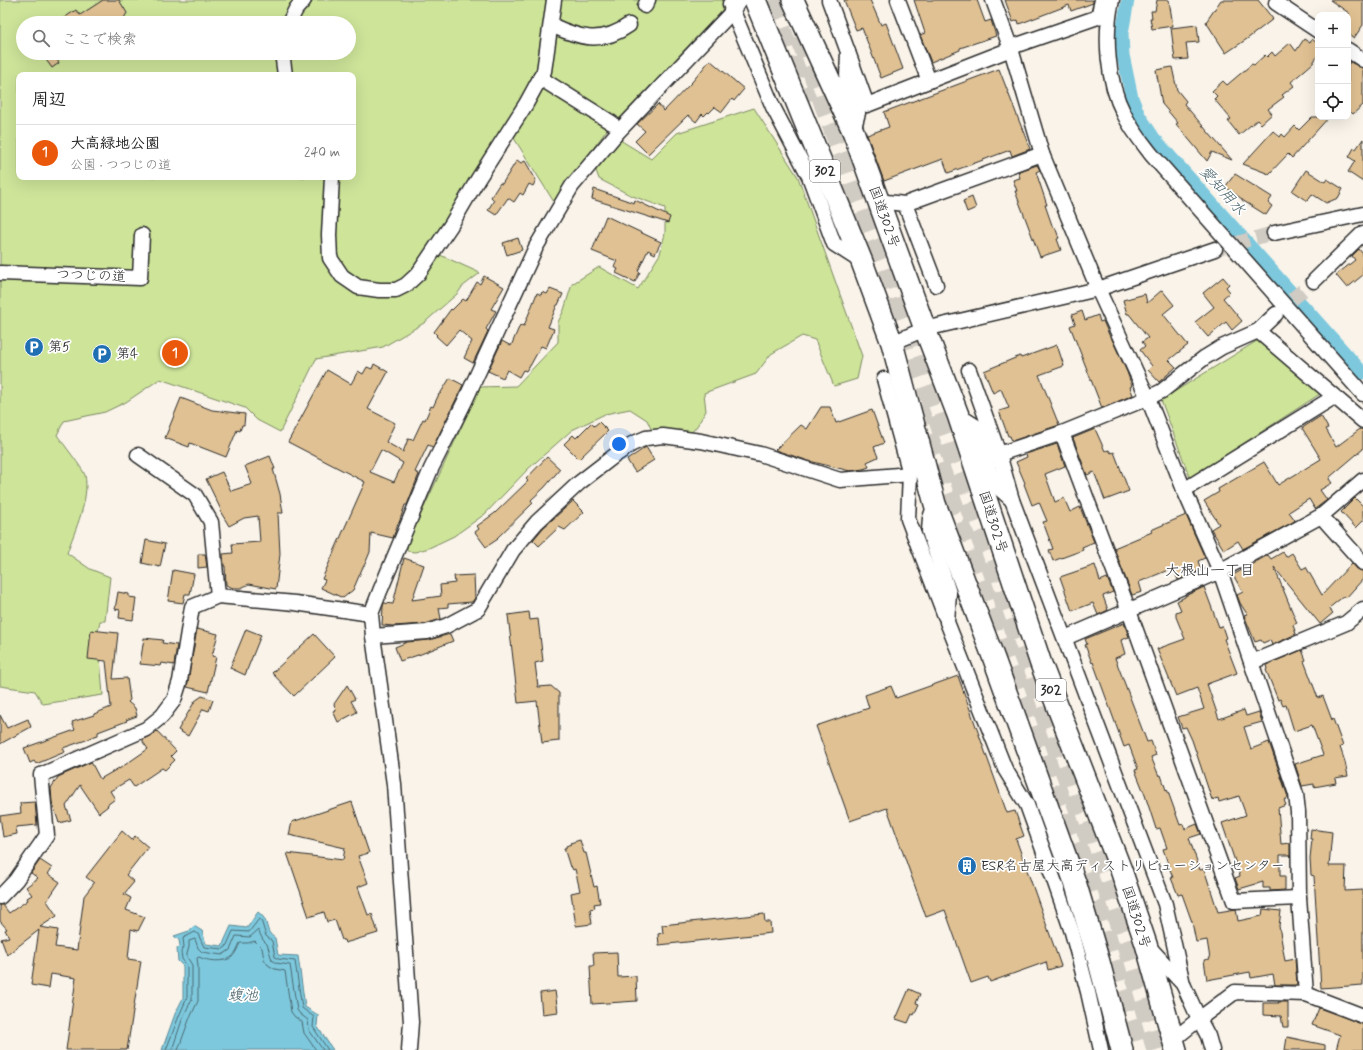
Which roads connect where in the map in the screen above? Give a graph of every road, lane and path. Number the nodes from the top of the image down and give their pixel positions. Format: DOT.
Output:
graph roads {
  1 [pos="304,0"];
  2 [pos="554,0"];
  3 [pos="755,0"];
  4 [pos="794,0"];
  5 [pos="829,0"];
  6 [pos="898,0"];
  7 [pos="993,0"];
  8 [pos="1102,0"];
  9 [pos="1112,0"];
  10 [pos="1276,3"];
  11 [pos="733,4"];
  12 [pos="292,16"];
  13 [pos="551,25"];
  14 [pos="628,25"];
  15 [pos="1315,28"];
  16 [pos="1011,49"];
  17 [pos="848,52"];
  18 [pos="1351,52"];
  19 [pos="283,60"];
  20 [pos="1363,60"];
  21 [pos="285,72"];
  22 [pos="540,78"];
  23 [pos="928,81"];
  24 [pos="612,123"];
  25 [pos="853,131"];
  26 [pos="1042,154"];
  27 [pos="332,180"];
  28 [pos="878,201"];
  29 [pos="905,204"];
  30 [pos="1363,214"];
  31 [pos="1274,233"];
  32 [pos="1363,233"];
  33 [pos="142,235"];
  34 [pos="1215,249"];
  35 [pos="862,262"];
  36 [pos="0,272"];
  37 [pos="1314,281"];
  38 [pos="936,285"];
  39 [pos="1098,289"];
  40 [pos="1276,314"];
  41 [pos="925,329"];
  42 [pos="1258,331"];
  43 [pos="892,343"];
  44 [pos="969,370"];
  45 [pos="884,379"];
  46 [pos="1363,394"];
  47 [pos="1334,397"];
  48 [pos="1148,398"];
  49 [pos="958,415"];
  50 [pos="1363,421"];
  51 [pos="1062,433"];
  52 [pos="999,454"];
  53 [pos="138,455"];
  54 [pos="910,474"];
  55 [pos="1363,480"];
  56 [pos="1184,490"];
  57 [pos="1012,500"];
  58 [pos="935,504"];
  59 [pos="1321,516"];
  60 [pos="1363,563"];
  61 [pos="941,566"];
  62 [pos="1220,572"];
  63 [pos="934,584"];
  64 [pos="218,596"];
  65 [pos="1363,609"];
  66 [pos="1129,611"];
  67 [pos="371,614"];
  68 [pos="947,622"];
  69 [pos="373,636"];
  70 [pos="1065,638"];
  71 [pos="1252,662"];
  72 [pos="0,897"];
  73 [pos="1299,898"];
  74 [pos="1146,944"];
  75 [pos="1183,984"];
  76 [pos="1306,994"];
  77 [pos="1363,1016"];
  78 [pos="1199,1019"];
  79 [pos="1174,1045"];
  80 [pos="409,1050"];
  81 [pos="1102,1050"];
  82 [pos="1122,1050"];
  83 [pos="1212,1050"];
  1 -- 12 [label="street"];
  2 -- 13 [label="street"];
  3 -- 35 [label="highway, 302"];
  4 -- 25 [label="highway, 国道302号 / 302"];
  5 -- 17 [label="street"];
  6 -- 23 [label="street"];
  7 -- 16 [label="street"];
  8 -- 16 [label="street"];
  9 -- 46 [label="street"];
  10 -- 15 [label="street"];
  11 -- 35 [label="street"];
  11 -- 67 [label="street"];
  13 -- 14 [label="street"];
  13 -- 22 [label="street"];
  16 -- 23 [label="street"];
  16 -- 26 [label="street"];
  17 -- 23 [label="street"];
  17 -- 25 [label="street"];
  18 -- 20 [label="street"];
  19 -- 21 [label="street"];
  22 -- 24 [label="street"];
  22 -- 27 [label="street"];
  25 -- 28 [label="highway, 国道302号 / 302"];
  26 -- 29 [label="street"];
  26 -- 39 [label="street"];
  28 -- 29 [label="street"];
  28 -- 41 [label="highway, 国道302号 / 302"];
  29 -- 38 [label="street"];
  30 -- 31 [label="street"];
  32 -- 37 [label="street"];
  33 -- 36 [label="street, つつじの道"];
  34 -- 39 [label="street"];
  35 -- 43 [label="highway, 302"];
  39 -- 41 [label="street"];
  39 -- 48 [label="street"];
  40 -- 42 [label="street"];
  41 -- 43 [label="street"];
  41 -- 49 [label="highway, 国道302号 / 302"];
  42 -- 47 [label="street"];
  42 -- 48 [label="street"];
  43 -- 58 [label="highway, 302"];
  44 -- 52 [label="street"];
  45 -- 54 [label="street"];
  47 -- 50 [label="street"];
  47 -- 56 [label="street"];
  48 -- 51 [label="street"];
  48 -- 56 [label="street"];
  49 -- 57 [label="street"];
  49 -- 74 [label="highway, 国道302号 / 302"];
  51 -- 52 [label="street"];
  51 -- 66 [label="street"];
  52 -- 57 [label="street"];
  53 -- 64 [label="street"];
  54 -- 63 [label="street"];
  54 -- 69 [label="street"];
  55 -- 59 [label="street"];
  56 -- 62 [label="street"];
  57 -- 70 [label="street"];
  58 -- 61 [label="street"];
  58 -- 82 [label="highway, 302"];
  59 -- 60 [label="street"];
  59 -- 62 [label="street"];
  61 -- 63 [label="street"];
  61 -- 68 [label="street"];
  62 -- 66 [label="street"];
  62 -- 71 [label="street"];
  63 -- 68 [label="street"];
  64 -- 67 [label="street"];
  64 -- 72 [label="street"];
  65 -- 71 [label="street"];
  66 -- 70 [label="street"];
  66 -- 73 [label="street"];
  67 -- 69 [label="street"];
  68 -- 81 [label="street"];
  69 -- 80 [label="street"];
  70 -- 75 [label="street"];
  71 -- 73 [label="street"];
  73 -- 76 [label="street"];
  74 -- 75 [label="street"];
  74 -- 79 [label="highway, 国道302号 / 302"];
  75 -- 78 [label="street"];
  76 -- 77 [label="street"];
  76 -- 78 [label="street"];
  78 -- 79 [label="street"];
  78 -- 83 [label="street"];
}
